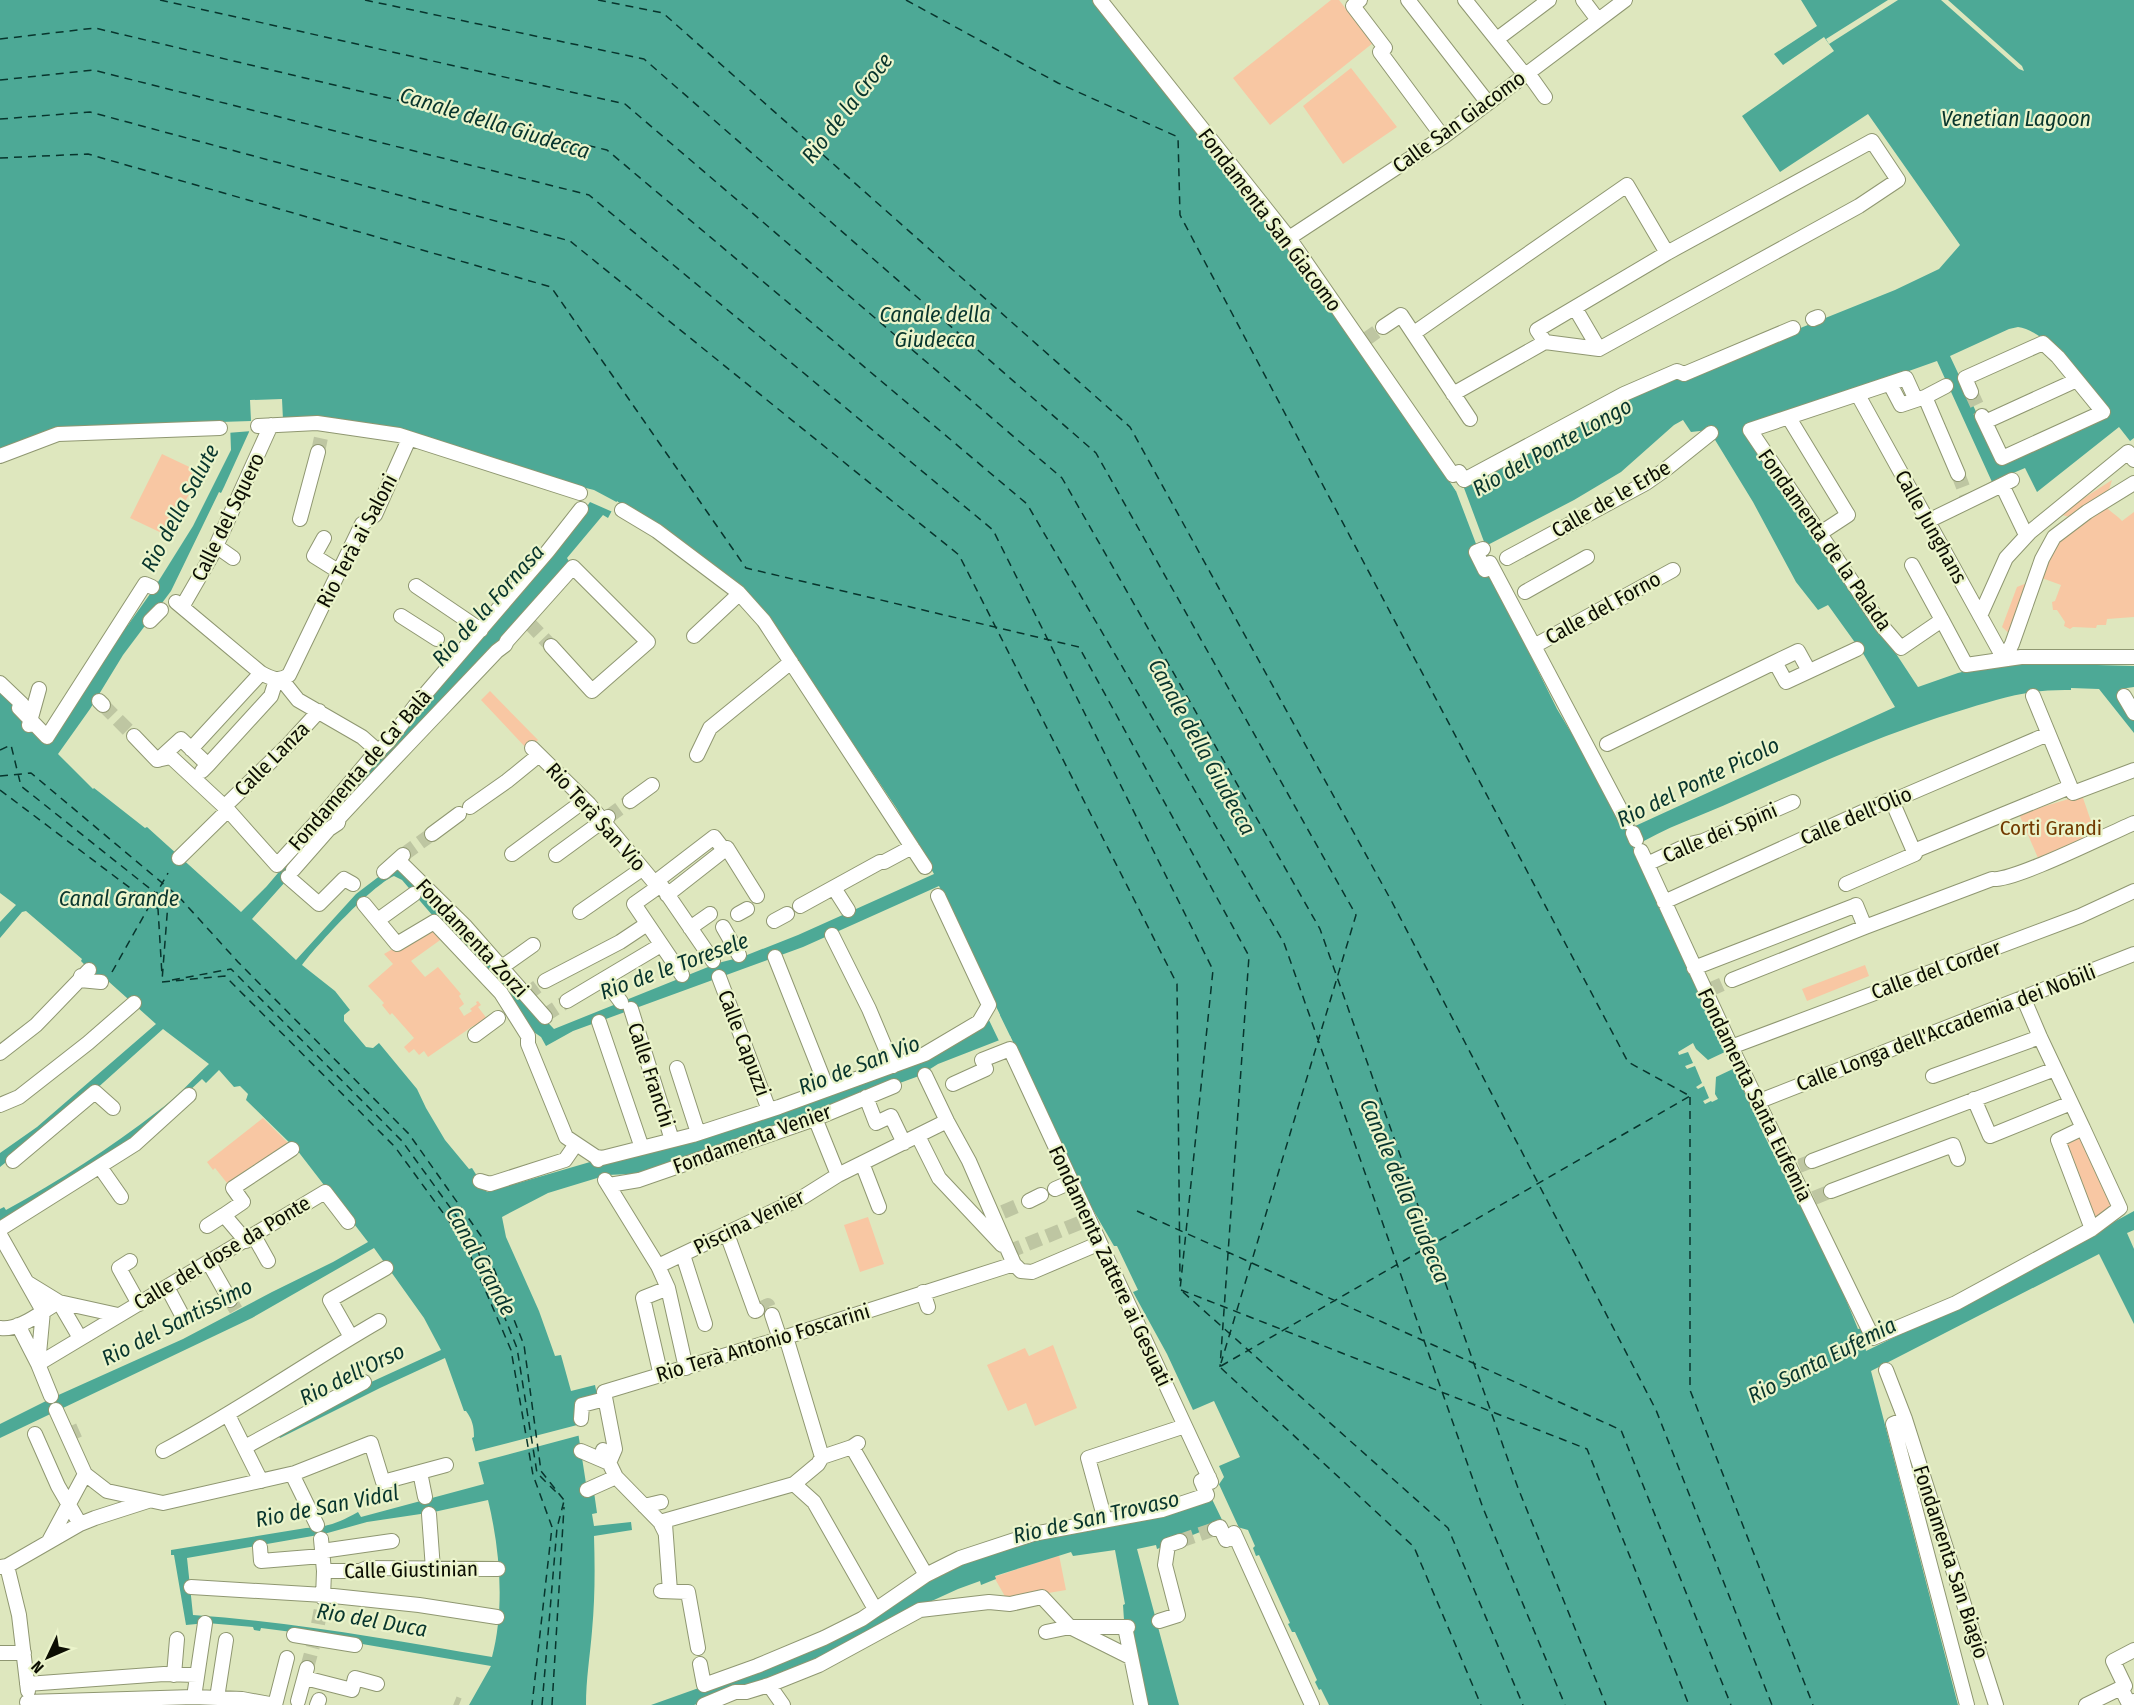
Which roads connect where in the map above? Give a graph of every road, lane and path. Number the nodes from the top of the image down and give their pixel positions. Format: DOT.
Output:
graph roads {
  1 [pos="1100,0"];
  2 [pos="1408,0"];
  3 [pos="1525,0"];
  4 [pos="1549,0"];
  5 [pos="1583,0"];
  6 [pos="1625,0"];
  7 [pos="1472,2"];
  8 [pos="1356,3"];
  9 [pos="1533,12"];
  10 [pos="1598,20"];
  11 [pos="1497,39"];
  12 [pos="1526,74"];
  13 [pos="1545,97"];
  14 [pos="1488,103"];
  15 [pos="1443,137"];
  16 [pos="1289,238"];
  17 [pos="1667,254"];
  18 [pos="1575,308"];
  19 [pos="1383,327"];
  20 [pos="1793,328"];
  21 [pos="1414,333"];
  22 [pos="1545,342"];
  23 [pos="1599,349"];
  24 [pos="2077,380"];
  25 [pos="1890,384"];
  26 [pos="1946,387"];
  27 [pos="1971,392"];
  28 [pos="1453,394"];
  29 [pos="1858,395"];
  30 [pos="1920,399"];
  31 [pos="1789,418"];
  32 [pos="1470,419"];
  33 [pos="220,428"];
  34 [pos="1711,433"];
  35 [pos="409,439"];
  36 [pos="318,452"];
  37 [pos="2132,453"];
  38 [pos="0,456"];
  39 [pos="1954,468"];
  40 [pos="2134,483"];
  41 [pos="580,493"];
  42 [pos="581,509"];
  43 [pos="622,510"];
  44 [pos="300,519"];
  45 [pos="1928,521"];
  46 [pos="1819,534"];
  47 [pos="2026,536"];
  48 [pos="324,538"];
  49 [pos="216,546"];
  50 [pos="1483,549"];
  51 [pos="1587,557"];
  52 [pos="233,558"];
  53 [pos="1496,563"];
  54 [pos="1911,565"];
  55 [pos="1673,570"];
  56 [pos="338,571"];
  57 [pos="416,586"];
  58 [pos="152,587"];
  59 [pos="1525,592"];
  60 [pos="739,594"];
  61 [pos="171,605"];
  62 [pos="401,616"];
  63 [pos="1980,616"];
  64 [pos="1942,620"];
  65 [pos="150,621"];
  66 [pos="481,630"];
  67 [pos="693,636"];
  68 [pos="437,639"];
  69 [pos="551,646"];
  70 [pos="1534,646"];
  71 [pos="1857,648"];
  72 [pos="2134,657"];
  73 [pos="2004,659"];
  74 [pos="791,662"];
  75 [pos="1776,662"];
  76 [pos="1809,671"];
  77 [pos="261,673"];
  78 [pos="282,678"];
  79 [pos="3,680"];
  80 [pos="39,689"];
  81 [pos="2033,696"];
  82 [pos="2124,696"];
  83 [pos="319,711"];
  84 [pos="2134,713"];
  85 [pos="29,722"];
  86 [pos="2048,734"];
  87 [pos="134,736"];
  88 [pos="1607,744"];
  89 [pos="191,749"];
  90 [pos="379,752"];
  91 [pos="697,755"];
  92 [pos="157,760"];
  93 [pos="207,765"];
  94 [pos="2134,770"];
  95 [pos="195,779"];
  96 [pos="652,785"];
  97 [pos="2070,787"];
  98 [pos="585,800"];
  99 [pos="630,801"];
  100 [pos="1892,801"];
  101 [pos="1793,802"];
  102 [pos="226,809"];
  103 [pos="606,819"];
  104 [pos="2134,823"];
  105 [pos="432,834"];
  106 [pos="1637,842"];
  107 [pos="912,847"];
  108 [pos="1914,851"];
  109 [pos="512,854"];
  110 [pos="556,855"];
  111 [pos="179,858"];
  112 [pos="925,867"];
  113 [pos="642,869"];
  114 [pos="384,872"];
  115 [pos="353,884"];
  116 [pos="1846,884"];
  117 [pos="660,888"];
  118 [pos="834,888"];
  119 [pos="2134,891"];
  120 [pos="414,894"];
  121 [pos="757,896"];
  122 [pos="938,896"];
  123 [pos="1664,902"];
  124 [pos="364,904"];
  125 [pos="800,906"];
  126 [pos="848,910"];
  127 [pos="580,912"];
  128 [pos="710,914"];
  129 [pos="787,914"];
  130 [pos="378,920"];
  131 [pos="774,921"];
  132 [pos="647,924"];
  133 [pos="723,927"];
  134 [pos="1864,927"];
  135 [pos="690,928"];
  136 [pos="832,935"];
  137 [pos="533,945"];
  138 [pos="661,945"];
  139 [pos="2134,954"];
  140 [pos="739,956"];
  141 [pos="774,957"];
  142 [pos="713,961"];
  143 [pos="502,967"];
  144 [pos="1694,968"];
  145 [pos="682,975"];
  146 [pos="719,976"];
  147 [pos="604,979"];
  148 [pos="1732,980"];
  149 [pos="545,981"];
  150 [pos="101,982"];
  151 [pos="2023,997"];
  152 [pos="567,1001"];
  153 [pos="134,1003"];
  154 [pos="507,1013"];
  155 [pos="545,1017"];
  156 [pos="599,1022"];
  157 [pos="475,1035"];
  158 [pos="2040,1037"];
  159 [pos="1733,1046"];
  160 [pos="3,1049"];
  161 [pos="893,1066"];
  162 [pos="677,1068"];
  163 [pos="2055,1068"];
  164 [pos="926,1075"];
  165 [pos="1933,1076"];
  166 [pos="953,1084"];
  167 [pos="894,1086"];
  168 [pos="827,1088"];
  169 [pos="189,1095"];
  170 [pos="866,1097"];
  171 [pos="1757,1102"];
  172 [pos="0,1104"];
  173 [pos="1977,1105"];
  174 [pos="2066,1105"];
  175 [pos="113,1108"];
  176 [pos="770,1110"];
  177 [pos="815,1118"];
  178 [pos="946,1121"];
  179 [pos="2083,1128"];
  180 [pos="698,1133"];
  181 [pos="563,1134"];
  182 [pos="918,1136"];
  183 [pos="672,1140"];
  184 [pos="904,1143"];
  185 [pos="642,1148"];
  186 [pos="292,1149"];
  187 [pos="1958,1159"];
  188 [pos="862,1163"];
  189 [pos="8,1164"];
  190 [pos="1800,1166"];
  191 [pos="100,1167"];
  192 [pos="838,1175"];
  193 [pos="480,1181"];
  194 [pos="1071,1182"];
  195 [pos="1055,1189"];
  196 [pos="1832,1191"];
  197 [pos="121,1197"];
  198 [pos="879,1207"];
  199 [pos="224,1215"];
  200 [pos="348,1221"];
  201 [pos="207,1226"];
  202 [pos="0,1229"];
  203 [pos="2092,1229"];
  204 [pos="727,1234"];
  205 [pos="0,1235"];
  206 [pos="250,1238"];
  207 [pos="1094,1246"];
  208 [pos="683,1255"];
  209 [pos="130,1261"];
  210 [pos="268,1261"];
  211 [pos="1014,1262"];
  212 [pos="208,1263"];
  213 [pos="658,1266"];
  214 [pos="386,1268"];
  215 [pos="26,1282"];
  216 [pos="167,1287"];
  217 [pos="668,1288"];
  218 [pos="925,1291"];
  219 [pos="232,1294"];
  220 [pos="59,1302"];
  221 [pos="139,1304"];
  222 [pos="928,1306"];
  223 [pos="757,1310"];
  224 [pos="43,1311"];
  225 [pos="118,1315"];
  226 [pos="772,1315"];
  227 [pos="183,1317"];
  228 [pos="379,1321"];
  229 [pos="705,1324"];
  230 [pos="18,1325"];
  231 [pos="0,1328"];
  232 [pos="349,1334"];
  233 [pos="80,1338"];
  234 [pos="783,1338"];
  235 [pos="38,1365"];
  236 [pos="686,1368"];
  237 [pos="1886,1370"];
  238 [pos="661,1376"];
  239 [pos="364,1382"];
  240 [pos="51,1396"];
  241 [pos="605,1399"];
  242 [pos="56,1410"];
  243 [pos="224,1417"];
  244 [pos="581,1419"];
  245 [pos="1899,1422"];
  246 [pos="1185,1425"];
  247 [pos="35,1434"];
  248 [pos="245,1448"];
  249 [pos="163,1451"];
  250 [pos="581,1451"];
  251 [pos="606,1456"];
  252 [pos="820,1461"];
  253 [pos="446,1465"];
  254 [pos="420,1472"];
  255 [pos="85,1474"];
  256 [pos="292,1474"];
  257 [pos="616,1477"];
  258 [pos="261,1481"];
  259 [pos="794,1484"];
  260 [pos="587,1490"];
  261 [pos="425,1497"];
  262 [pos="148,1501"];
  263 [pos="661,1502"];
  264 [pos="68,1504"];
  265 [pos="644,1506"];
  266 [pos="429,1514"];
  267 [pos="1106,1520"];
  268 [pos="80,1524"];
  269 [pos="318,1525"];
  270 [pos="663,1525"];
  271 [pos="1215,1529"];
  272 [pos="49,1540"];
  273 [pos="392,1541"];
  274 [pos="1174,1543"];
  275 [pos="260,1547"];
  276 [pos="322,1554"];
  277 [pos="433,1569"];
  278 [pos="498,1569"];
  279 [pos="6,1570"];
  280 [pos="926,1575"];
  281 [pos="191,1587"];
  282 [pos="324,1596"];
  283 [pos="875,1609"];
  284 [pos="497,1617"];
  285 [pos="1159,1621"];
  286 [pos="205,1623"];
  287 [pos="1070,1627"];
  288 [pos="1046,1632"];
  289 [pos="294,1635"];
  290 [pos="177,1639"];
  291 [pos="226,1640"];
  292 [pos="355,1645"];
  293 [pos="698,1648"];
  294 [pos="2134,1650"];
  295 [pos="0,1653"];
  296 [pos="24,1653"];
  297 [pos="1130,1657"];
  298 [pos="700,1664"];
  299 [pos="306,1672"];
  300 [pos="174,1675"];
  301 [pos="197,1675"];
  302 [pos="33,1683"];
  303 [pos="377,1684"];
  304 [pos="769,1684"];
  305 [pos="2121,1688"];
  306 [pos="194,1697"];
  307 [pos="217,1698"];
  308 [pos="298,1701"];
  309 [pos="2134,1701"];
  310 [pos="166,1702"];
  311 [pos="68,1703"];
  312 [pos="26,1704"];
  313 [pos="275,1705"];
  314 [pos="704,1705"];
  315 [pos="783,1705"];
  316 [pos="1142,1705"];
  317 [pos="1312,1705"];
  318 [pos="1967,1705"];
  319 [pos="1996,1705"];
  320 [pos="2086,1705"];
  1 -- 16 [label="street, Fondamenta San Giacomo"];
  2 -- 14 [label="street"];
  3 -- 9 [label="street"];
  4 -- 9 [label="street"];
  5 -- 10 [label="street"];
  6 -- 10 [label="street, Calle San Giacomo"];
  7 -- 11 [label="street"];
  8 -- 15 [label="street"];
  9 -- 11 [label="street"];
  10 -- 12 [label="street, Calle San Giacomo"];
  11 -- 12 [label="street"];
  12 -- 13 [label="street"];
  12 -- 14 [label="street, Calle San Giacomo"];
  14 -- 15 [label="street, Calle San Giacomo"];
  15 -- 16 [label="street, Calle San Giacomo"];
  16 -- 20 [label="street, Fondamenta San Giacomo"];
  17 -- 18 [label="street"];
  17 -- 21 [label="street"];
  17 -- 23 [label="street"];
  18 -- 22 [label="street"];
  18 -- 23 [label="street"];
  19 -- 21 [label="street"];
  21 -- 28 [label="street"];
  22 -- 23 [label="street"];
  22 -- 28 [label="street"];
  24 -- 24 [label="street"];
  24 -- 27 [label="street"];
  25 -- 29 [label="street"];
  25 -- 30 [label="street"];
  25 -- 30 [label="street"];
  26 -- 30 [label="street"];
  28 -- 32 [label="street"];
  29 -- 31 [label="street"];
  29 -- 45 [label="street, Calle Junghans"];
  30 -- 39 [label="street"];
  31 -- 46 [label="street"];
  31 -- 46 [label="street, Fondamenta de la Palada"];
  33 -- 38 [label="street"];
  34 -- 53 [label="street, Calle de le Erbe"];
  35 -- 41 [label="street"];
  35 -- 49 [label="street, Calle del Squero"];
  35 -- 56 [label="street, Rio Terà ai Saloni"];
  36 -- 44 [label="street"];
  37 -- 47 [label="street"];
  40 -- 73 [label="street"];
  42 -- 66 [label="street, Fondamenta de Ca' Balà"];
  43 -- 60 [label="street"];
  45 -- 47 [label="street"];
  45 -- 63 [label="street, Calle Junghans"];
  46 -- 64 [label="street, Fondamenta de la Palada"];
  47 -- 63 [label="street"];
  48 -- 56 [label="street"];
  49 -- 52 [label="street"];
  49 -- 61 [label="street, Calle del Squero"];
  50 -- 53 [label="street, Fondamenta Santa Eufemia"];
  51 -- 59 [label="street"];
  53 -- 70 [label="street, Fondamenta Santa Eufemia"];
  54 -- 64 [label="street"];
  55 -- 70 [label="street, Calle del Forno"];
  56 -- 78 [label="street, Rio Terà ai Saloni"];
  57 -- 66 [label="street"];
  58 -- 85 [label="street"];
  60 -- 67 [label="street"];
  60 -- 74 [label="street"];
  61 -- 65 [label="street, Calle del Squero"];
  61 -- 77 [label="street"];
  62 -- 68 [label="street"];
  63 -- 73 [label="street, Calle Junghans"];
  64 -- 73 [label="street"];
  66 -- 90 [label="street, Fondamenta de Ca' Balà"];
  69 -- 115 [label="street"];
  70 -- 106 [label="street, Fondamenta Santa Eufemia"];
  71 -- 76 [label="street"];
  72 -- 73 [label="street"];
  74 -- 91 [label="street"];
  74 -- 107 [label="street"];
  75 -- 76 [label="street"];
  75 -- 76 [label="street"];
  75 -- 88 [label="street"];
  77 -- 78 [label="street"];
  77 -- 89 [label="street"];
  78 -- 83 [label="street"];
  78 -- 93 [label="street, Rio Terà ai Saloni"];
  79 -- 85 [label="street"];
  80 -- 85 [label="street"];
  81 -- 86 [label="street"];
  82 -- 84 [label="street"];
  83 -- 90 [label="street"];
  83 -- 102 [label="street, Calle Lanza"];
  86 -- 97 [label="street"];
  86 -- 100 [label="street, Calle dell'Olio"];
  87 -- 92 [label="street"];
  89 -- 92 [label="street"];
  89 -- 93 [label="street"];
  90 -- 102 [label="street, Fondamenta de Ca' Balà"];
  92 -- 95 [label="street"];
  93 -- 95 [label="street"];
  94 -- 97 [label="street"];
  95 -- 102 [label="street"];
  96 -- 99 [label="street"];
  97 -- 108 [label="street"];
  98 -- 103 [label="street, Rio Terà San Vio"];
  98 -- 105 [label="street, Rio Terà San Vio"];
  98 -- 109 [label="street"];
  100 -- 108 [label="street"];
  100 -- 123 [label="street, Calle dell'Olio"];
  101 -- 106 [label="street, Calle dei Spini"];
  102 -- 111 [label="street, Calle Lanza"];
  103 -- 110 [label="street"];
  103 -- 113 [label="street, Rio Terà San Vio"];
  104 -- 134 [label="street"];
  106 -- 123 [label="street, Fondamenta Santa Eufemia"];
  107 -- 112 [label="street"];
  107 -- 118 [label="street"];
  108 -- 116 [label="street"];
  113 -- 117 [label="street, Rio Terà San Vio"];
  113 -- 127 [label="street"];
  114 -- 143 [label="street, Fondamenta Zorzi"];
  117 -- 121 [label="street"];
  117 -- 132 [label="street"];
  117 -- 135 [label="street, Rio Terà San Vio"];
  118 -- 125 [label="street"];
  118 -- 126 [label="street"];
  119 -- 159 [label="street, Calle del Corder"];
  120 -- 130 [label="street"];
  122 -- 161 [label="street"];
  123 -- 144 [label="street, Fondamenta Santa Eufemia"];
  124 -- 130 [label="street"];
  128 -- 135 [label="street"];
  129 -- 131 [label="street"];
  130 -- 154 [label="street"];
  132 -- 138 [label="street"];
  132 -- 149 [label="street"];
  133 -- 140 [label="street"];
  134 -- 144 [label="street"];
  134 -- 148 [label="street"];
  135 -- 142 [label="street, Rio Terà San Vio"];
  136 -- 161 [label="street"];
  137 -- 143 [label="street"];
  138 -- 145 [label="street"];
  138 -- 147 [label="street"];
  139 -- 151 [label="street, Calle Longa dell'Accademia dei Nobili"];
  141 -- 168 [label="street"];
  143 -- 155 [label="street, Fondamenta Zorzi"];
  144 -- 159 [label="street, Fondamenta Santa Eufemia"];
  146 -- 176 [label="street, Calle Capuzzi"];
  147 -- 152 [label="street"];
  147 -- 183 [label="street, Calle Franchi"];
  150 -- 160 [label="street"];
  151 -- 158 [label="street"];
  151 -- 171 [label="street, Calle Longa dell'Accademia dei Nobili"];
  153 -- 172 [label="street"];
  154 -- 157 [label="street"];
  154 -- 181 [label="street"];
  156 -- 185 [label="street"];
  158 -- 163 [label="street"];
  158 -- 165 [label="street"];
  159 -- 171 [label="street, Fondamenta Santa Eufemia"];
  161 -- 168 [label="street"];
  162 -- 180 [label="street"];
  163 -- 173 [label="street"];
  163 -- 174 [label="street"];
  164 -- 178 [label="street"];
  166 -- 194 [label="street, Fondamenta Zattere ai Gesuati"];
  167 -- 170 [label="street, Fondamenta Venier"];
  168 -- 176 [label="street"];
  169 -- 191 [label="street"];
  170 -- 177 [label="street, Fondamenta Venier"];
  170 -- 184 [label="street"];
  171 -- 190 [label="street, Fondamenta Santa Eufemia"];
  173 -- 174 [label="street"];
  173 -- 190 [label="street"];
  174 -- 179 [label="street"];
  175 -- 189 [label="street"];
  176 -- 180 [label="street"];
  177 -- 192 [label="street"];
  177 -- 213 [label="street, Fondamenta Venier"];
  178 -- 182 [label="street, Piscina Venier"];
  178 -- 211 [label="street"];
  179 -- 203 [label="street"];
  179 -- 203 [label="street"];
  180 -- 183 [label="street"];
  181 -- 185 [label="street"];
  181 -- 193 [label="street"];
  182 -- 184 [label="street, Piscina Venier"];
  182 -- 211 [label="street"];
  183 -- 185 [label="street"];
  184 -- 188 [label="street, Piscina Venier"];
  186 -- 199 [label="street"];
  187 -- 196 [label="street"];
  188 -- 192 [label="street, Piscina Venier"];
  188 -- 198 [label="street"];
  190 -- 203 [label="street, Fondamenta Santa Eufemia"];
  191 -- 197 [label="street"];
  191 -- 202 [label="street"];
  192 -- 204 [label="street, Piscina Venier"];
  194 -- 195 [label="street"];
  194 -- 207 [label="street, Fondamenta Zattere ai Gesuati"];
  199 -- 201 [label="street"];
  199 -- 206 [label="street"];
  200 -- 206 [label="street, Calle del dose da Ponte"];
  204 -- 208 [label="street, Piscina Venier"];
  204 -- 223 [label="street"];
  205 -- 215 [label="street"];
  206 -- 210 [label="street"];
  206 -- 212 [label="street, Calle del dose da Ponte"];
  207 -- 211 [label="street"];
  207 -- 246 [label="street, Fondamenta Zattere ai Gesuati"];
  208 -- 213 [label="street, Piscina Venier"];
  208 -- 229 [label="street"];
  209 -- 221 [label="street"];
  211 -- 218 [label="street, Rio Terà Antonio Foscarini"];
  212 -- 216 [label="street, Calle del dose da Ponte"];
  212 -- 219 [label="street"];
  213 -- 217 [label="street"];
  214 -- 232 [label="street"];
  215 -- 220 [label="street"];
  215 -- 224 [label="street"];
  216 -- 221 [label="street, Calle del dose da Ponte"];
  216 -- 227 [label="street"];
  217 -- 236 [label="street"];
  217 -- 238 [label="street"];
  218 -- 222 [label="street"];
  218 -- 234 [label="street, Rio Terà Antonio Foscarini"];
  220 -- 224 [label="street"];
  220 -- 225 [label="street"];
  220 -- 233 [label="street"];
  221 -- 225 [label="street, Calle del dose da Ponte"];
  224 -- 230 [label="street"];
  224 -- 235 [label="street"];
  225 -- 233 [label="street, Calle del dose da Ponte"];
  226 -- 234 [label="street"];
  228 -- 232 [label="street"];
  230 -- 231 [label="street"];
  230 -- 235 [label="street"];
  232 -- 243 [label="street"];
  233 -- 235 [label="street, Calle del dose da Ponte"];
  234 -- 236 [label="street, Rio Terà Antonio Foscarini"];
  234 -- 252 [label="street"];
  235 -- 240 [label="street"];
  236 -- 238 [label="street, Rio Terà Antonio Foscarini"];
  237 -- 245 [label="street"];
  238 -- 241 [label="street, Rio Terà Antonio Foscarini"];
  239 -- 248 [label="street"];
  241 -- 244 [label="street"];
  241 -- 251 [label="street"];
  242 -- 255 [label="street"];
  243 -- 248 [label="street"];
  243 -- 249 [label="street"];
  245 -- 318 [label="street, Fondamenta San Biagio"];
  245 -- 319 [label="street, Fondamenta San Biagio"];
  246 -- 267 [label="street"];
  246 -- 267 [label="street, Fondamenta Zattere ai Gesuati"];
  247 -- 264 [label="street"];
  248 -- 258 [label="street"];
  250 -- 251 [label="street"];
  251 -- 257 [label="street"];
  252 -- 259 [label="street"];
  252 -- 280 [label="street"];
  253 -- 254 [label="street"];
  254 -- 256 [label="street"];
  254 -- 261 [label="street"];
  255 -- 262 [label="street"];
  255 -- 264 [label="street"];
  256 -- 258 [label="street"];
  256 -- 269 [label="street"];
  257 -- 260 [label="street"];
  257 -- 265 [label="street"];
  258 -- 262 [label="street"];
  259 -- 270 [label="street"];
  259 -- 283 [label="street"];
  262 -- 268 [label="street"];
  263 -- 265 [label="street"];
  264 -- 268 [label="street"];
  264 -- 272 [label="street"];
  265 -- 270 [label="street"];
  266 -- 277 [label="street"];
  267 -- 280 [label="street"];
  268 -- 272 [label="street"];
  270 -- 293 [label="street"];
  271 -- 317 [label="street"];
  272 -- 279 [label="street"];
  273 -- 276 [label="street"];
  274 -- 285 [label="street"];
  275 -- 276 [label="street"];
  276 -- 277 [label="street, Calle Giustinian"];
  276 -- 282 [label="street"];
  277 -- 278 [label="street, Calle Giustinian"];
  279 -- 296 [label="street"];
  280 -- 283 [label="street"];
  281 -- 282 [label="street"];
  282 -- 284 [label="street"];
  283 -- 298 [label="street"];
  286 -- 301 [label="street"];
  287 -- 288 [label="street"];
  287 -- 297 [label="street"];
  287 -- 297 [label="street"];
  287 -- 304 [label="street"];
  289 -- 292 [label="street"];
  290 -- 300 [label="street"];
  291 -- 307 [label="street"];
  294 -- 305 [label="street"];
  295 -- 296 [label="street"];
  296 -- 302 [label="street"];
  297 -- 316 [label="street"];
  299 -- 303 [label="street"];
  299 -- 308 [label="street"];
  299 -- 313 [label="street"];
  300 -- 301 [label="street"];
  300 -- 302 [label="street"];
  301 -- 306 [label="street"];
  302 -- 312 [label="street"];
  304 -- 314 [label="street"];
  304 -- 315 [label="street"];
  305 -- 309 [label="street"];
  305 -- 320 [label="street"];
  306 -- 307 [label="street"];
  306 -- 310 [label="street"];
  307 -- 313 [label="street"];
  310 -- 311 [label="street"];
  311 -- 312 [label="street"];
}
